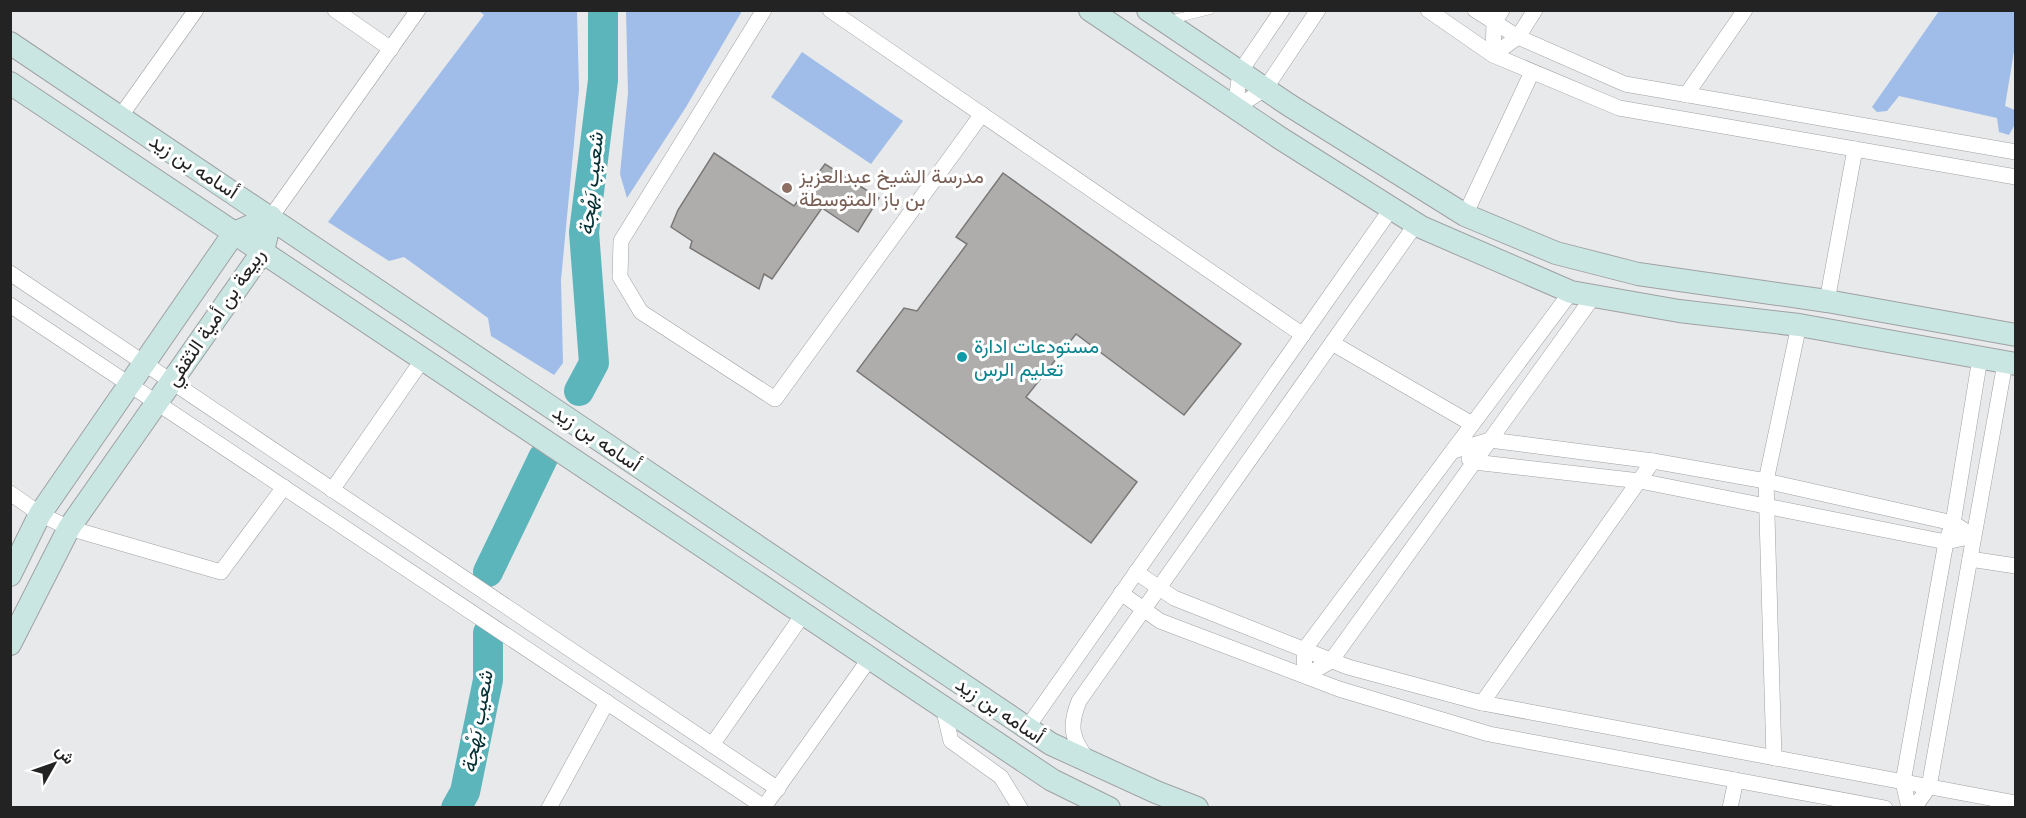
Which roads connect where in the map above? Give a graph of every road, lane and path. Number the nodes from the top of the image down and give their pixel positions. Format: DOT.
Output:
graph roads {
  1 [pos="196,10"];
  2 [pos="335,10"];
  3 [pos="418,10"];
  4 [pos="764,10"];
  5 [pos="830,10"];
  6 [pos="1090,10"];
  7 [pos="1210,10"];
  8 [pos="1282,10"];
  9 [pos="1318,10"];
  10 [pos="1428,10"];
  11 [pos="1475,10"];
  12 [pos="1535,10"];
  13 [pos="1745,10"];
  14 [pos="1156,16"];
  15 [pos="1498,17"];
  16 [pos="1518,37"];
  17 [pos="10,44"];
  18 [pos="391,49"];
  19 [pos="1492,55"];
  20 [pos="1240,72"];
  21 [pos="1532,72"];
  22 [pos="10,83"];
  23 [pos="1265,89"];
  24 [pos="1686,94"];
  25 [pos="1235,108"];
  26 [pos="982,114"];
  27 [pos="120,117"];
  28 [pos="1855,149"];
  29 [pos="2016,152"];
  30 [pos="2016,177"];
  31 [pos="1391,209"];
  32 [pos="1465,215"];
  33 [pos="271,217"];
  34 [pos="1416,224"];
  35 [pos="234,233"];
  36 [pos="262,251"];
  37 [pos="10,273"];
  38 [pos="1571,292"];
  39 [pos="1593,297"];
  40 [pos="1827,301"];
  41 [pos="10,304"];
  42 [pos="1798,325"];
  43 [pos="1303,334"];
  44 [pos="2016,335"];
  45 [pos="1332,343"];
  46 [pos="1980,358"];
  47 [pos="423,359"];
  48 [pos="144,362"];
  49 [pos="2010,364"];
  50 [pos="172,381"];
  51 [pos="129,383"];
  52 [pos="158,402"];
  53 [pos="1472,424"];
  54 [pos="1490,440"];
  55 [pos="1453,451"];
  56 [pos="1653,461"];
  57 [pos="1474,462"];
  58 [pos="1640,481"];
  59 [pos="1766,481"];
  60 [pos="284,487"];
  61 [pos="332,490"];
  62 [pos="10,493"];
  63 [pos="1766,506"];
  64 [pos="40,514"];
  65 [pos="1953,523"];
  66 [pos="69,528"];
  67 [pos="1973,536"];
  68 [pos="1946,542"];
  69 [pos="1970,559"];
  70 [pos="2016,566"];
  71 [pos="1136,572"];
  72 [pos="10,574"];
  73 [pos="1159,588"];
  74 [pos="1121,593"];
  75 [pos="1144,609"];
  76 [pos="804,614"];
  77 [pos="10,644"];
  78 [pos="1304,650"];
  79 [pos="870,658"];
  80 [pos="1331,661"];
  81 [pos="1305,676"];
  82 [pos="607,702"];
  83 [pos="1482,703"];
  84 [pos="943,707"];
  85 [pos="1027,728"];
  86 [pos="712,745"];
  87 [pos="1774,758"];
  88 [pos="1090,762"];
  89 [pos="1736,780"];
  90 [pos="1903,782"];
  91 [pos="1929,787"];
  92 [pos="778,789"];
  93 [pos="2016,803"];
  94 [pos="1105,806"];
  95 [pos="549,807"];
  96 [pos="764,807"];
  97 [pos="1020,807"];
  98 [pos="1197,807"];
  99 [pos="1730,807"];
  100 [pos="1885,807"];
  101 [pos="1912,807"];
  1 -- 27 [label="street"];
  2 -- 18 [label="street"];
  3 -- 18 [label="street"];
  4 -- 26 [label="street"];
  5 -- 26 [label="street"];
  6 -- 25 [label="street"];
  7 -- 14 [label="lane"];
  8 -- 20 [label="street"];
  9 -- 23 [label="street"];
  10 -- 19 [label="street"];
  11 -- 15 [label="street"];
  12 -- 16 [label="street"];
  13 -- 24 [label="street"];
  14 -- 20 [label="street"];
  15 -- 16 [label="street"];
  15 -- 19 [label="street"];
  16 -- 19 [label="street"];
  16 -- 24 [label="street"];
  17 -- 27 [label="street, أسامه بن زيد"];
  18 -- 33 [label="street"];
  19 -- 21 [label="street"];
  20 -- 23 [label="street"];
  20 -- 25 [label="street"];
  21 -- 28 [label="street"];
  21 -- 32 [label="street"];
  22 -- 35 [label="street, أسامه بن زيد"];
  23 -- 25 [label="street"];
  23 -- 32 [label="street"];
  24 -- 29 [label="street"];
  25 -- 31 [label="street"];
  26 -- 43 [label="street"];
  27 -- 33 [label="street, أسامه بن زيد"];
  28 -- 30 [label="street"];
  28 -- 40 [label="street"];
  31 -- 34 [label="street"];
  31 -- 43 [label="street"];
  32 -- 40 [label="street"];
  33 -- 35 [label="street, ربيعة بن أمية الثقفي"];
  33 -- 36 [label="street, ربيعة بن أمية الثقفي"];
  33 -- 85 [label="street, أسامه بن زيد"];
  34 -- 38 [label="street"];
  34 -- 45 [label="street"];
  35 -- 36 [label="street, أسامه بن زيد"];
  35 -- 48 [label="street, ربيعة بن أمية الثقفي"];
  36 -- 47 [label="street, أسامه بن زيد"];
  36 -- 50 [label="street, ربيعة بن أمية الثقفي"];
  37 -- 48 [label="street"];
  38 -- 39 [label="street"];
  38 -- 53 [label="street"];
  39 -- 42 [label="street"];
  39 -- 54 [label="street"];
  40 -- 44 [label="street"];
  41 -- 51 [label="street"];
  42 -- 46 [label="street"];
  42 -- 59 [label="street"];
  43 -- 71 [label="street"];
  45 -- 53 [label="street"];
  45 -- 73 [label="street"];
  46 -- 49 [label="street"];
  46 -- 65 [label="street"];
  47 -- 61 [label="street"];
  47 -- 76 [label="street, أسامه بن زيد"];
  48 -- 50 [label="street"];
  48 -- 51 [label="street, ربيعة بن أمية الثقفي"];
  49 -- 67 [label="street"];
  50 -- 52 [label="street, ربيعة بن أمية الثقفي"];
  50 -- 61 [label="street"];
  51 -- 52 [label="street"];
  51 -- 64 [label="street, ربيعة بن أمية الثقفي"];
  52 -- 60 [label="street"];
  52 -- 66 [label="street, ربيعة بن أمية الثقفي"];
  53 -- 55 [label="street"];
  54 -- 55 [label="street"];
  54 -- 56 [label="street"];
  54 -- 57 [label="street"];
  55 -- 57 [label="street"];
  55 -- 78 [label="street"];
  56 -- 58 [label="street"];
  56 -- 59 [label="street"];
  57 -- 58 [label="street"];
  57 -- 80 [label="street"];
  58 -- 63 [label="street"];
  58 -- 83 [label="street"];
  59 -- 63 [label="street"];
  59 -- 65 [label="street"];
  60 -- 66 [label="street"];
  60 -- 82 [label="street"];
  61 -- 86 [label="street"];
  62 -- 64 [label="street"];
  63 -- 68 [label="street"];
  63 -- 87 [label="street"];
  64 -- 66 [label="street"];
  64 -- 72 [label="street, ربيعة بن أمية الثقفي"];
  65 -- 67 [label="street"];
  65 -- 68 [label="street"];
  66 -- 77 [label="street, ربيعة بن أمية الثقفي"];
  67 -- 68 [label="street"];
  67 -- 69 [label="street"];
  68 -- 90 [label="street"];
  69 -- 70 [label="street"];
  69 -- 91 [label="street"];
  71 -- 73 [label="street"];
  71 -- 74 [label="street"];
  73 -- 75 [label="street"];
  73 -- 78 [label="street"];
  74 -- 75 [label="street"];
  74 -- 85 [label="street"];
  75 -- 81 [label="street"];
  75 -- 88 [label="street"];
  76 -- 79 [label="street, أسامه بن زيد"];
  76 -- 86 [label="street"];
  78 -- 80 [label="street"];
  78 -- 81 [label="street"];
  79 -- 84 [label="street, أسامه بن زيد"];
  79 -- 92 [label="street"];
  80 -- 81 [label="street"];
  80 -- 83 [label="street"];
  81 -- 89 [label="street"];
  82 -- 95 [label="street"];
  82 -- 96 [label="street"];
  83 -- 87 [label="street"];
  84 -- 94 [label="street, أسامه بن زيد"];
  84 -- 97 [label="street"];
  85 -- 88 [label="street, أسامه بن زيد"];
  86 -- 92 [label="street"];
  87 -- 90 [label="street"];
  88 -- 98 [label="street, أسامه بن زيد"];
  89 -- 99 [label="street"];
  89 -- 100 [label="street"];
  90 -- 91 [label="street"];
  90 -- 101 [label="street"];
  91 -- 93 [label="street"];
  91 -- 101 [label="street"];
  92 -- 96 [label="street"];
}
